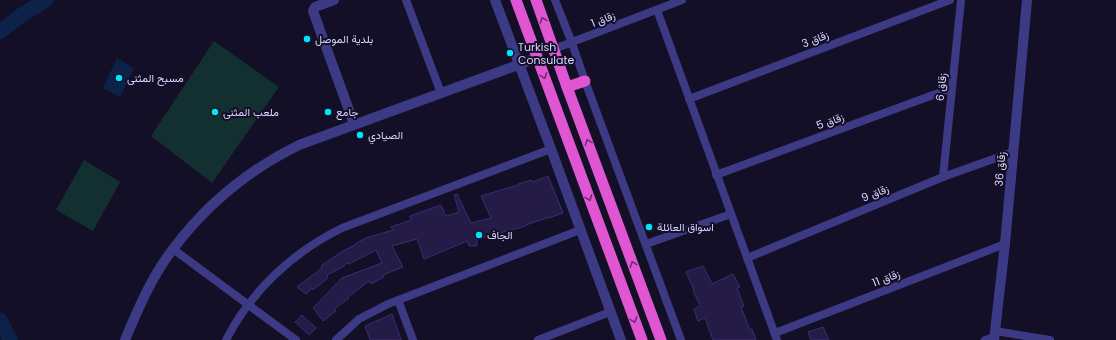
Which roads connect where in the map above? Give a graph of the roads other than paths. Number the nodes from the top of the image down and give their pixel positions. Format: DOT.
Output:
graph roads {
  1 [pos="334,0"];
  2 [pos="406,0"];
  3 [pos="495,0"];
  4 [pos="516,0"];
  5 [pos="536,0"];
  6 [pos="555,0"];
  7 [pos="682,0"];
  8 [pos="950,0"];
  9 [pos="961,0"];
  10 [pos="1027,0"];
  11 [pos="657,10"];
  12 [pos="572,43"];
  13 [pos="554,50"];
  14 [pos="537,58"];
  15 [pos="520,64"];
  16 [pos="585,81"];
  17 [pos="567,87"];
  18 [pos="952,88"];
  19 [pos="441,93"];
  20 [pos="689,99"];
  21 [pos="354,124"];
  22 [pos="551,148"];
  23 [pos="1013,152"];
  24 [pos="716,174"];
  25 [pos="943,177"];
  26 [pos="731,214"];
  27 [pos="580,230"];
  28 [pos="646,244"];
  29 [pos="1005,244"];
  30 [pos="173,249"];
  31 [pos="747,258"];
  32 [pos="398,300"];
  33 [pos="248,305"];
  34 [pos="610,312"];
  35 [pos="776,336"];
  36 [pos="992,337"];
  37 [pos="125,340"];
  38 [pos="226,340"];
  39 [pos="296,340"];
  40 [pos="336,340"];
  41 [pos="413,340"];
  42 [pos="538,340"];
  43 [pos="620,340"];
  44 [pos="642,340"];
  45 [pos="661,340"];
  46 [pos="681,340"];
  47 [pos="1050,340"];
  1 -- 21 [label="street"];
  2 -- 19 [label="street"];
  3 -- 15 [label="street"];
  4 -- 14 [label="highway"];
  13 -- 5 [label="highway, one-way"];
  6 -- 12 [label="street"];
  7 -- 11 [label="street, زقاق 1"];
  8 -- 20 [label="street, زقاق 3"];
  9 -- 18 [label="street, زقاق 6"];
  10 -- 23 [label="street, زقاق 36"];
  11 -- 12 [label="street, زقاق 1"];
  11 -- 20 [label="street"];
  12 -- 13 [label="street, زقاق 1"];
  12 -- 16 [label="street"];
  13 -- 17 [label="highway"];
  14 -- 15 [label="street"];
  14 -- 44 [label="highway, one-way"];
  15 -- 19 [label="street"];
  15 -- 22 [label="street"];
  16 -- 17 [label="highway"];
  16 -- 28 [label="street"];
  45 -- 17 [label="highway, one-way"];
  18 -- 24 [label="street, زقاق 5"];
  18 -- 25 [label="street, زقاق 6"];
  19 -- 21 [label="street"];
  20 -- 24 [label="street"];
  21 -- 30 [label="street"];
  22 -- 27 [label="street"];
  22 -- 33 [label="street"];
  23 -- 25 [label="street, زقاق 9"];
  23 -- 29 [label="street, زقاق 36"];
  24 -- 26 [label="street"];
  25 -- 31 [label="street, زقاق 9"];
  26 -- 28 [label="street"];
  26 -- 31 [label="street"];
  27 -- 32 [label="street"];
  27 -- 34 [label="street"];
  28 -- 46 [label="street"];
  29 -- 35 [label="street, زقاق 11"];
  29 -- 36 [label="street, زقاق 36"];
  30 -- 33 [label="street"];
  30 -- 37 [label="street"];
  31 -- 35 [label="street"];
  32 -- 40 [label="street"];
  32 -- 41 [label="street"];
  33 -- 38 [label="street"];
  33 -- 39 [label="street"];
  34 -- 42 [label="street"];
  34 -- 43 [label="street"];
  36 -- 47 [label="street"];
}
